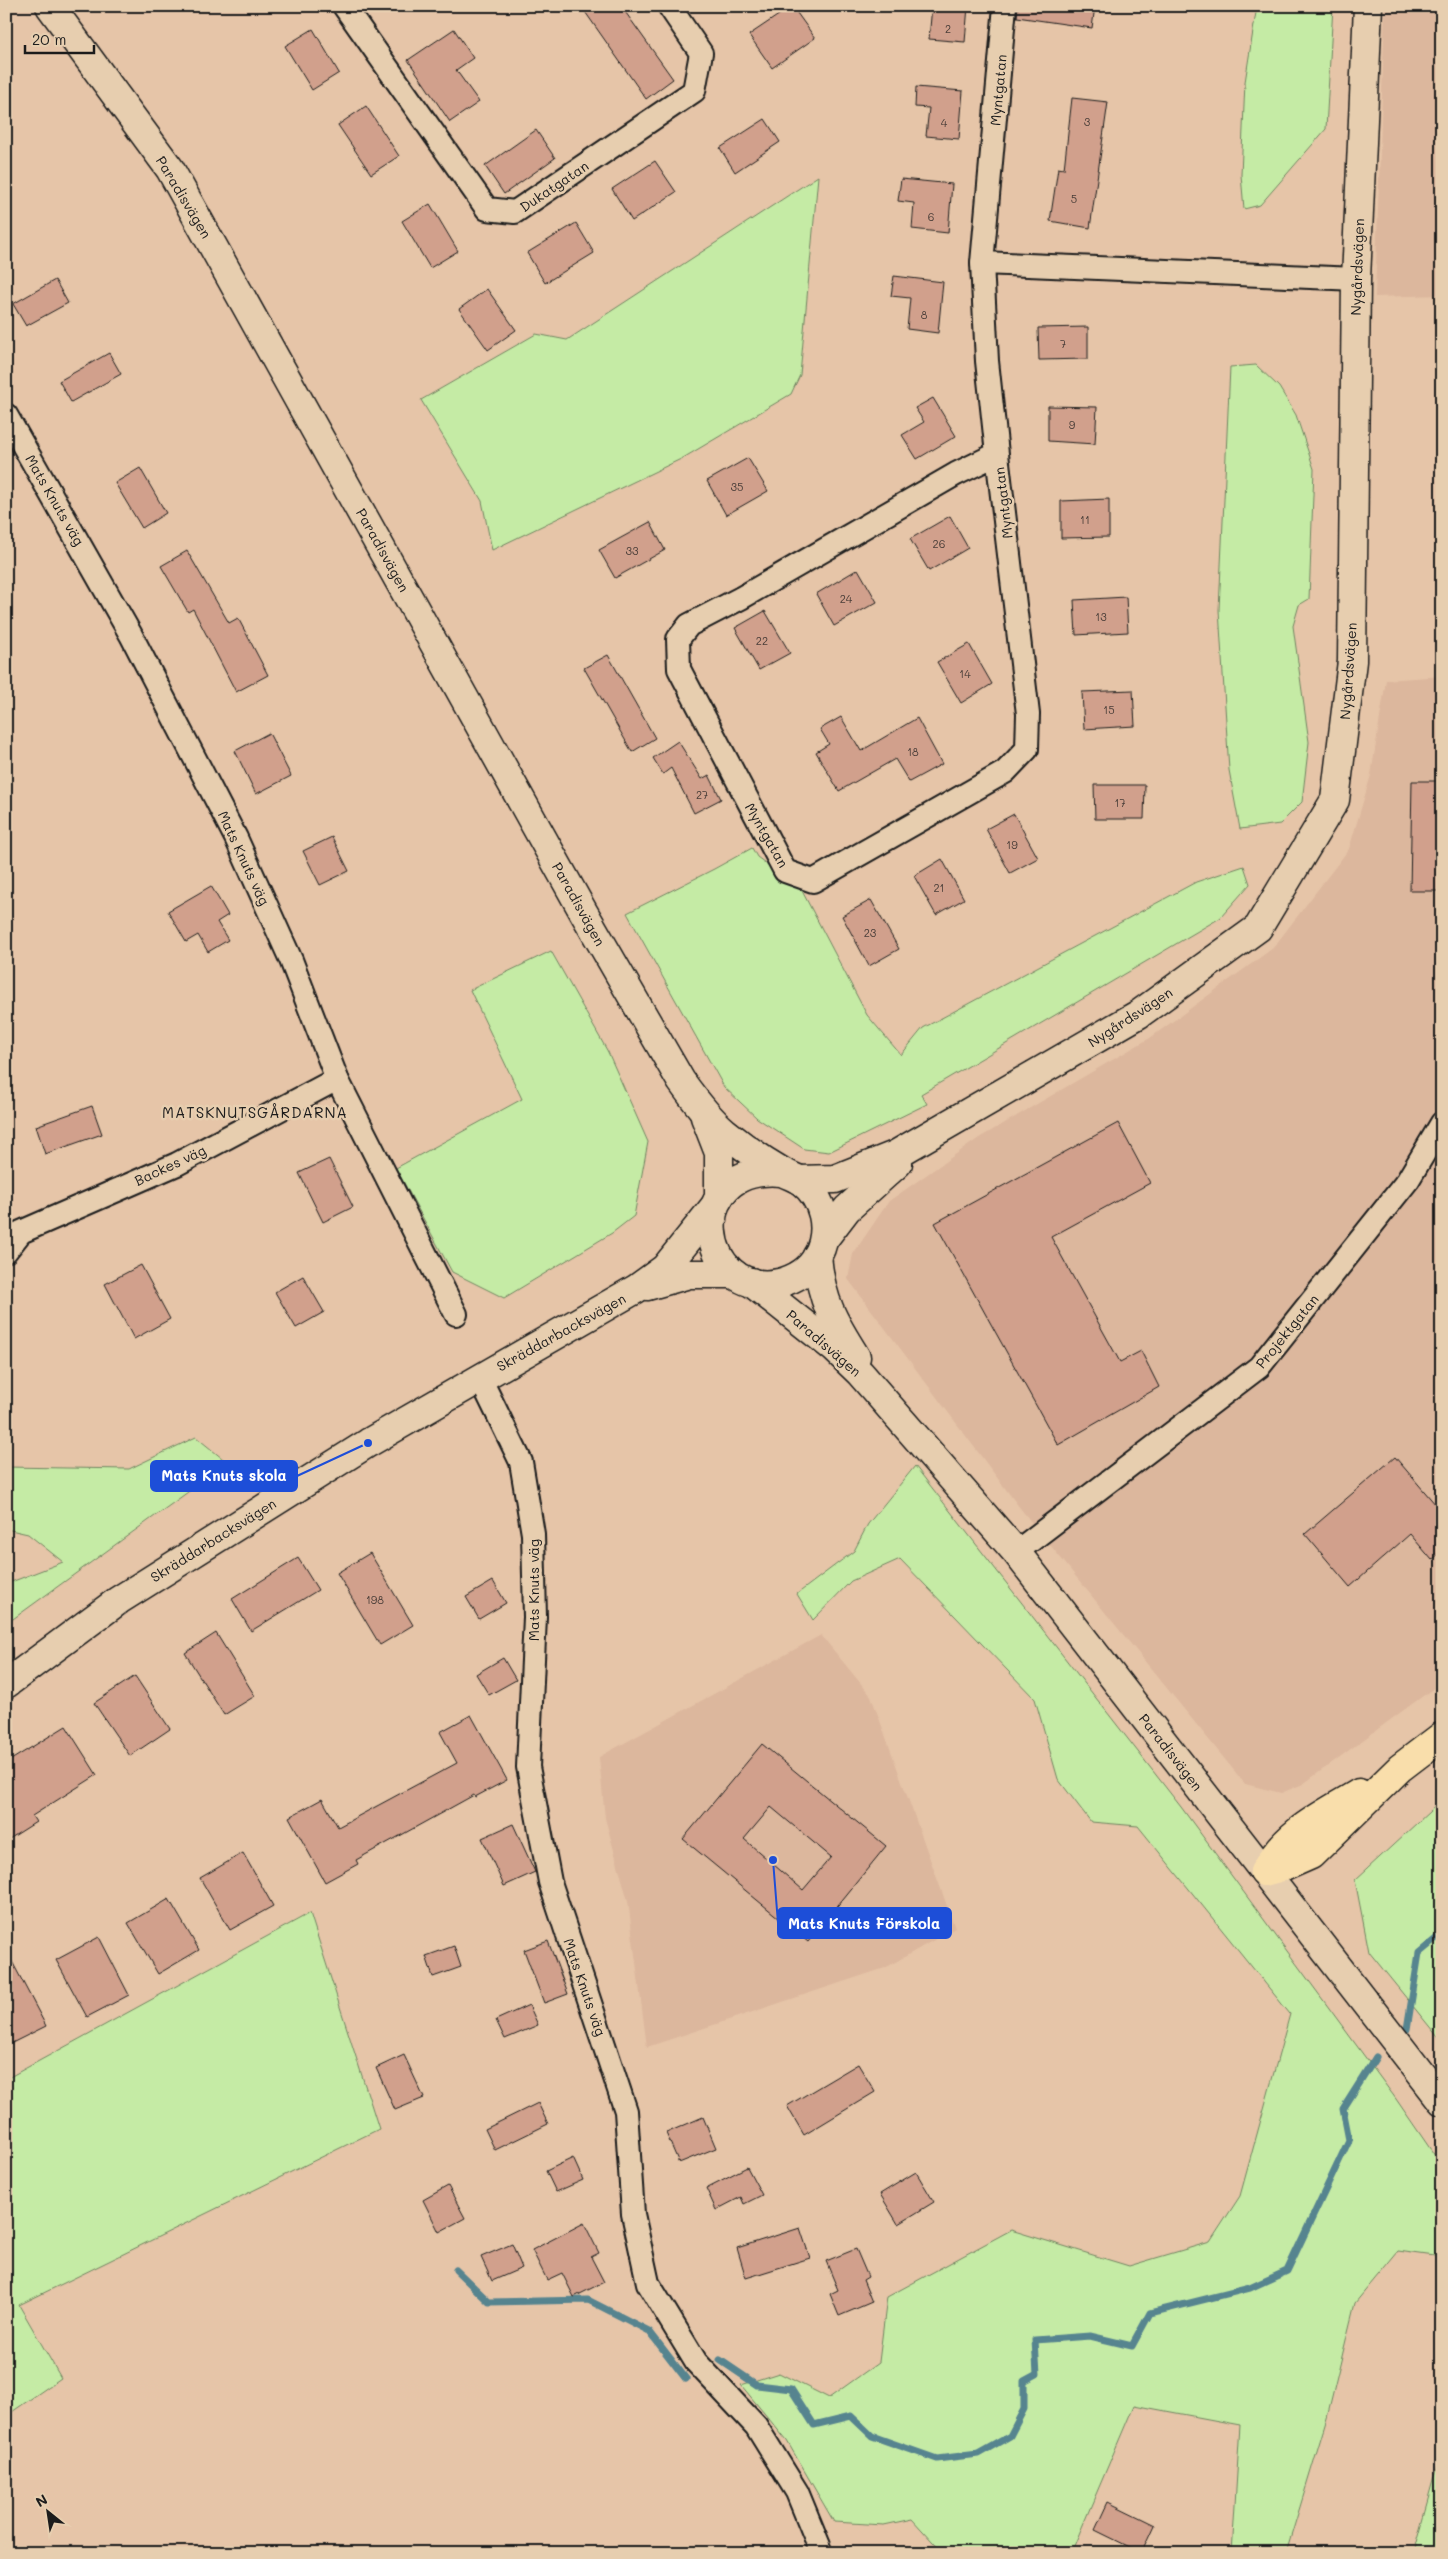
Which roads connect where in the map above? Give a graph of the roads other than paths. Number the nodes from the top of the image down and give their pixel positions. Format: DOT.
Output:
graph roads {
  1 [pos="50,6"];
  2 [pos="344,6"];
  3 [pos="669,6"];
  4 [pos="1005,6"];
  5 [pos="1368,6"];
  6 [pos="982,263"];
  7 [pos="1356,279"];
  8 [pos="6,415"];
  9 [pos="997,454"];
  10 [pos="337,1079"];
  11 [pos="698,1105"];
  12 [pos="1442,1123"];
  13 [pos="932,1135"];
  14 [pos="790,1176"];
  15 [pos="717,1203"];
  16 [pos="821,1247"];
  17 [pos="6,1251"];
  18 [pos="742,1278"];
  19 [pos="636,1289"];
  20 [pos="456,1314"];
  21 [pos="480,1378"];
  22 [pos="893,1409"];
  23 [pos="1016,1552"];
  24 [pos="6,1684"];
  25 [pos="1442,1736"];
  26 [pos="1264,1872"];
  27 [pos="1442,2101"];
  28 [pos="822,2553"];
  1 -- 11 [label="street, Paradisvägen"];
  2 -- 3 [label="street, Dukatgatan"];
  4 -- 6 [label="street, Myntgatan"];
  5 -- 7 [label="street, Nygårdsvägen"];
  6 -- 7 [label="street"];
  6 -- 9 [label="street, Myntgatan"];
  7 -- 13 [label="street, Nygårdsvägen"];
  8 -- 10 [label="street, Mats Knuts väg"];
  9 -- 9 [label="street, Myntgatan"];
  10 -- 17 [label="street, Backes väg"];
  10 -- 20 [label="street, Mats Knuts väg"];
  11 -- 14 [label="street, Paradisvägen"];
  11 -- 15 [label="street, Paradisvägen"];
  12 -- 23 [label="street, Projektgatan"];
  13 -- 14 [label="street, Nygårdsvägen"];
  13 -- 16 [label="street, Nygårdsvägen"];
  14 -- 15 [label="street"];
  14 -- 16 [label="street"];
  15 -- 18 [label="street"];
  15 -- 19 [label="street, Skräddarbacksvägen"];
  16 -- 18 [label="street"];
  16 -- 22 [label="street, Paradisvägen"];
  18 -- 19 [label="street, Skräddarbacksvägen"];
  18 -- 22 [label="street, Paradisvägen"];
  19 -- 21 [label="street, Skräddarbacksvägen"];
  21 -- 24 [label="street, Skräddarbacksvägen"];
  21 -- 28 [label="street, Mats Knuts väg"];
  22 -- 23 [label="street, Paradisvägen"];
  23 -- 26 [label="street, Paradisvägen"];
  25 -- 26 [label="highway"];
  26 -- 27 [label="street, Paradisvägen"];
}
